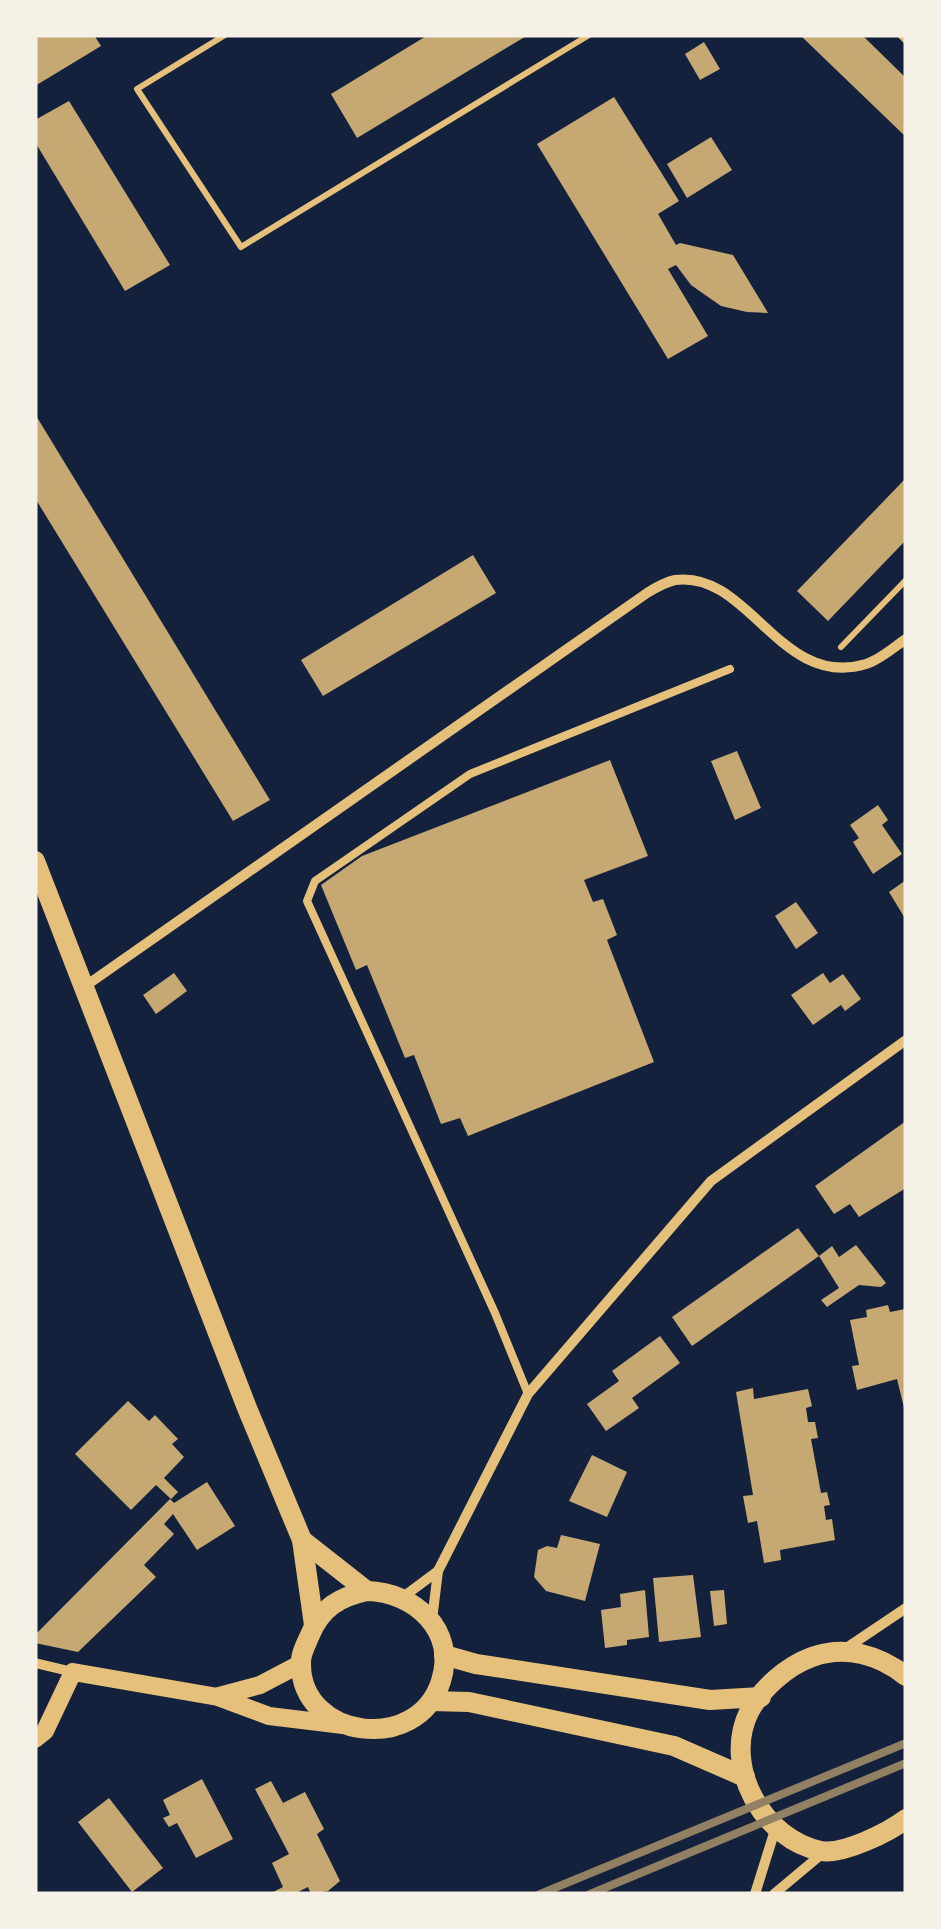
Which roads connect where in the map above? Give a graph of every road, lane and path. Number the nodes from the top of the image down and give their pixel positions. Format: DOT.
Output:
graph roads {
  1 [pos="226,35"];
  2 [pos="589,35"];
  3 [pos="900,35"];
  4 [pos="906,41"];
  5 [pos="906,580"];
  6 [pos="906,639"];
  7 [pos="822,666"];
  8 [pos="730,669"];
  9 [pos="35,861"];
  10 [pos="83,988"];
  11 [pos="906,1040"];
  12 [pos="528,1394"];
  13 [pos="302,1540"];
  14 [pos="438,1572"];
  15 [pos="366,1591"];
  16 [pos="403,1597"];
  17 [pos="906,1608"];
  18 [pos="432,1620"];
  19 [pos="314,1625"];
  20 [pos="840,1652"];
  21 [pos="444,1654"];
  22 [pos="35,1662"];
  23 [pos="300,1664"];
  24 [pos="73,1672"];
  25 [pos="906,1676"];
  26 [pos="218,1696"];
  27 [pos="761,1697"];
  28 [pos="432,1701"];
  29 [pos="345,1725"];
  30 [pos="35,1738"];
  31 [pos="745,1778"];
  32 [pos="906,1819"];
  33 [pos="775,1830"];
  34 [pos="824,1852"];
  35 [pos="756,1894"];
  36 [pos="774,1894"];
  1 -- 2 [label="path"];
  3 -- 4 [label="path"];
  5 -- 7 [label="path"];
  6 -- 7 [label="street"];
  7 -- 10 [label="street"];
  8 -- 12 [label="lane"];
  9 -- 10 [label="main road"];
  10 -- 13 [label="main road"];
  11 -- 12 [label="street"];
  12 -- 14 [label="street"];
  13 -- 15 [label="main road"];
  13 -- 19 [label="main road"];
  14 -- 16 [label="street"];
  14 -- 18 [label="street"];
  15 -- 16 [label="main road"];
  15 -- 19 [label="main road"];
  16 -- 18 [label="main road"];
  17 -- 20 [label="street"];
  18 -- 21 [label="main road"];
  19 -- 23 [label="main road"];
  20 -- 25 [label="main road"];
  20 -- 27 [label="main road"];
  21 -- 27 [label="main road"];
  21 -- 28 [label="main road"];
  22 -- 24 [label="street"];
  23 -- 26 [label="street"];
  23 -- 29 [label="main road"];
  24 -- 26 [label="street"];
  24 -- 30 [label="street"];
  26 -- 29 [label="street"];
  27 -- 31 [label="main road"];
  28 -- 29 [label="main road"];
  28 -- 31 [label="main road"];
  31 -- 33 [label="main road"];
  32 -- 34 [label="main road"];
  33 -- 34 [label="main road"];
  33 -- 35 [label="street"];
  34 -- 36 [label="street"];
}
